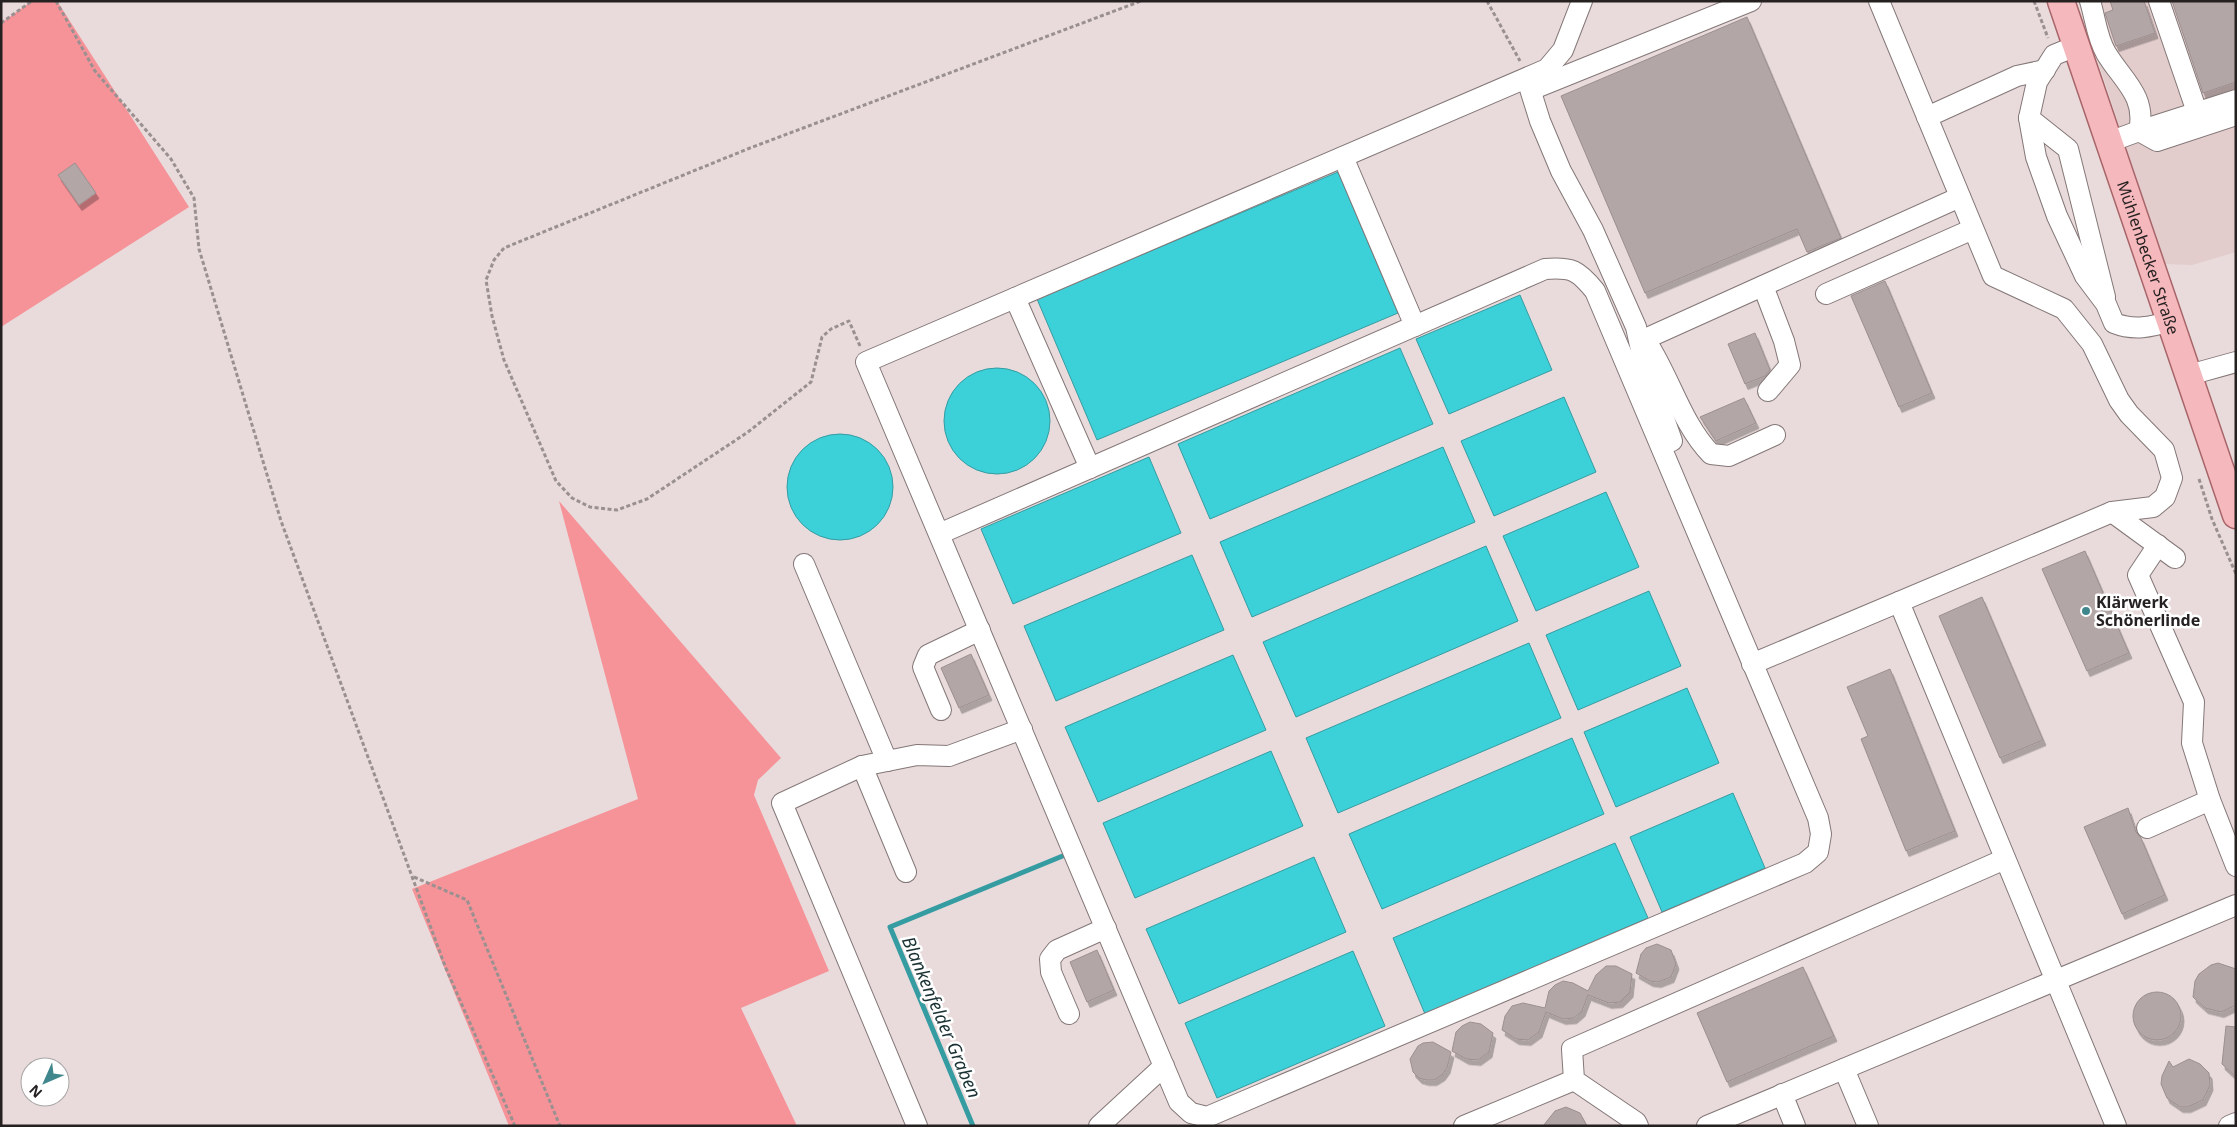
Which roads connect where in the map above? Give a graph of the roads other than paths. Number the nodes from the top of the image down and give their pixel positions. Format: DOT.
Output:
graph roads {
  1 [pos="1582,1"];
  2 [pos="1751,1"];
  3 [pos="1879,1"];
  4 [pos="2061,1"];
  5 [pos="2090,1"];
  6 [pos="2159,1"];
  7 [pos="2076,46"];
  8 [pos="2045,70"];
  9 [pos="1530,83"];
  10 [pos="2236,100"];
  11 [pos="2197,112"];
  12 [pos="2236,115"];
  13 [pos="1927,117"];
  14 [pos="2029,118"];
  15 [pos="2139,131"];
  16 [pos="2109,142"];
  17 [pos="1343,157"];
  18 [pos="1960,197"];
  19 [pos="1973,229"];
  20 [pos="1763,286"];
  21 [pos="1826,294"];
  22 [pos="1015,298"];
  23 [pos="2106,304"];
  24 [pos="2171,321"];
  25 [pos="1415,326"];
  26 [pos="1640,333"];
  27 [pos="2236,362"];
  28 [pos="2189,375"];
  29 [pos="1768,391"];
  30 [pos="1775,435"];
  31 [pos="1090,468"];
  32 [pos="1678,487"];
  33 [pos="2112,512"];
  34 [pos="2236,515"];
  35 [pos="939,534"];
  36 [pos="2158,545"];
  37 [pos="2176,558"];
  38 [pos="804,564"];
  39 [pos="1899,602"];
  40 [pos="980,630"];
  41 [pos="1752,664"];
  42 [pos="941,710"];
  43 [pos="1022,729"];
  44 [pos="887,761"];
  45 [pos="862,766"];
  46 [pos="2210,800"];
  47 [pos="2147,828"];
  48 [pos="2005,859"];
  49 [pos="2236,866"];
  50 [pos="906,872"];
  51 [pos="2236,905"];
  52 [pos="1106,928"];
  53 [pos="2056,980"];
  54 [pos="1069,1014"];
  55 [pos="1164,1066"];
  56 [pos="1844,1069"];
  57 [pos="1574,1080"];
  58 [pos="1782,1094"];
  59 [pos="2236,1123"];
  60 [pos="917,1126"];
  61 [pos="1099,1126"];
  62 [pos="1464,1126"];
  63 [pos="1638,1126"];
  64 [pos="1707,1126"];
  65 [pos="1795,1126"];
  66 [pos="1868,1126"];
  67 [pos="2116,1126"];
  68 [pos="2229,1126"];
  1 -- 9 [label="lane"];
  2 -- 9 [label="lane"];
  3 -- 13 [label="lane"];
  4 -- 7 [label="main road, Mühlenbecker Straße"];
  5 -- 15 [label="lane"];
  6 -- 11 [label="lane"];
  7 -- 8 [label="lane"];
  7 -- 16 [label="main road, Mühlenbecker Straße"];
  8 -- 13 [label="lane"];
  8 -- 14 [label="lane"];
  9 -- 17 [label="lane"];
  9 -- 26 [label="lane"];
  10 -- 11 [label="lane"];
  11 -- 15 [label="lane"];
  12 -- 15 [label="lane"];
  13 -- 18 [label="lane"];
  14 -- 23 [label="lane"];
  14 -- 23 [label="lane"];
  15 -- 16 [label="lane"];
  16 -- 24 [label="main road, Mühlenbecker Straße"];
  17 -- 22 [label="lane"];
  17 -- 25 [label="lane"];
  18 -- 19 [label="lane"];
  18 -- 20 [label="lane"];
  19 -- 21 [label="lane"];
  19 -- 33 [label="lane"];
  20 -- 26 [label="lane"];
  20 -- 29 [label="lane"];
  22 -- 31 [label="lane"];
  22 -- 35 [label="lane"];
  23 -- 24 [label="lane"];
  24 -- 28 [label="main road, Mühlenbecker Straße"];
  25 -- 31 [label="lane"];
  25 -- 32 [label="lane"];
  26 -- 30 [label="lane"];
  26 -- 32 [label="lane"];
  27 -- 28 [label="lane"];
  28 -- 34 [label="main road, Mühlenbecker Straße"];
  31 -- 35 [label="lane"];
  32 -- 41 [label="lane"];
  33 -- 36 [label="lane"];
  33 -- 39 [label="lane"];
  35 -- 40 [label="lane"];
  36 -- 37 [label="lane"];
  36 -- 46 [label="lane"];
  38 -- 44 [label="lane"];
  39 -- 41 [label="lane"];
  39 -- 48 [label="lane"];
  40 -- 42 [label="lane"];
  40 -- 43 [label="lane"];
  41 -- 55 [label="lane"];
  43 -- 44 [label="lane"];
  43 -- 52 [label="lane"];
  44 -- 45 [label="lane"];
  45 -- 50 [label="lane"];
  45 -- 60 [label="lane"];
  46 -- 47 [label="lane"];
  46 -- 49 [label="lane"];
  48 -- 53 [label="lane"];
  48 -- 57 [label="lane"];
  51 -- 53 [label="lane"];
  52 -- 54 [label="lane"];
  52 -- 55 [label="lane"];
  53 -- 56 [label="lane"];
  53 -- 67 [label="lane"];
  55 -- 61 [label="lane"];
  56 -- 58 [label="lane"];
  56 -- 66 [label="lane"];
  57 -- 62 [label="lane"];
  57 -- 63 [label="lane"];
  58 -- 64 [label="lane"];
  58 -- 65 [label="lane"];
  59 -- 68 [label="lane"];
}
